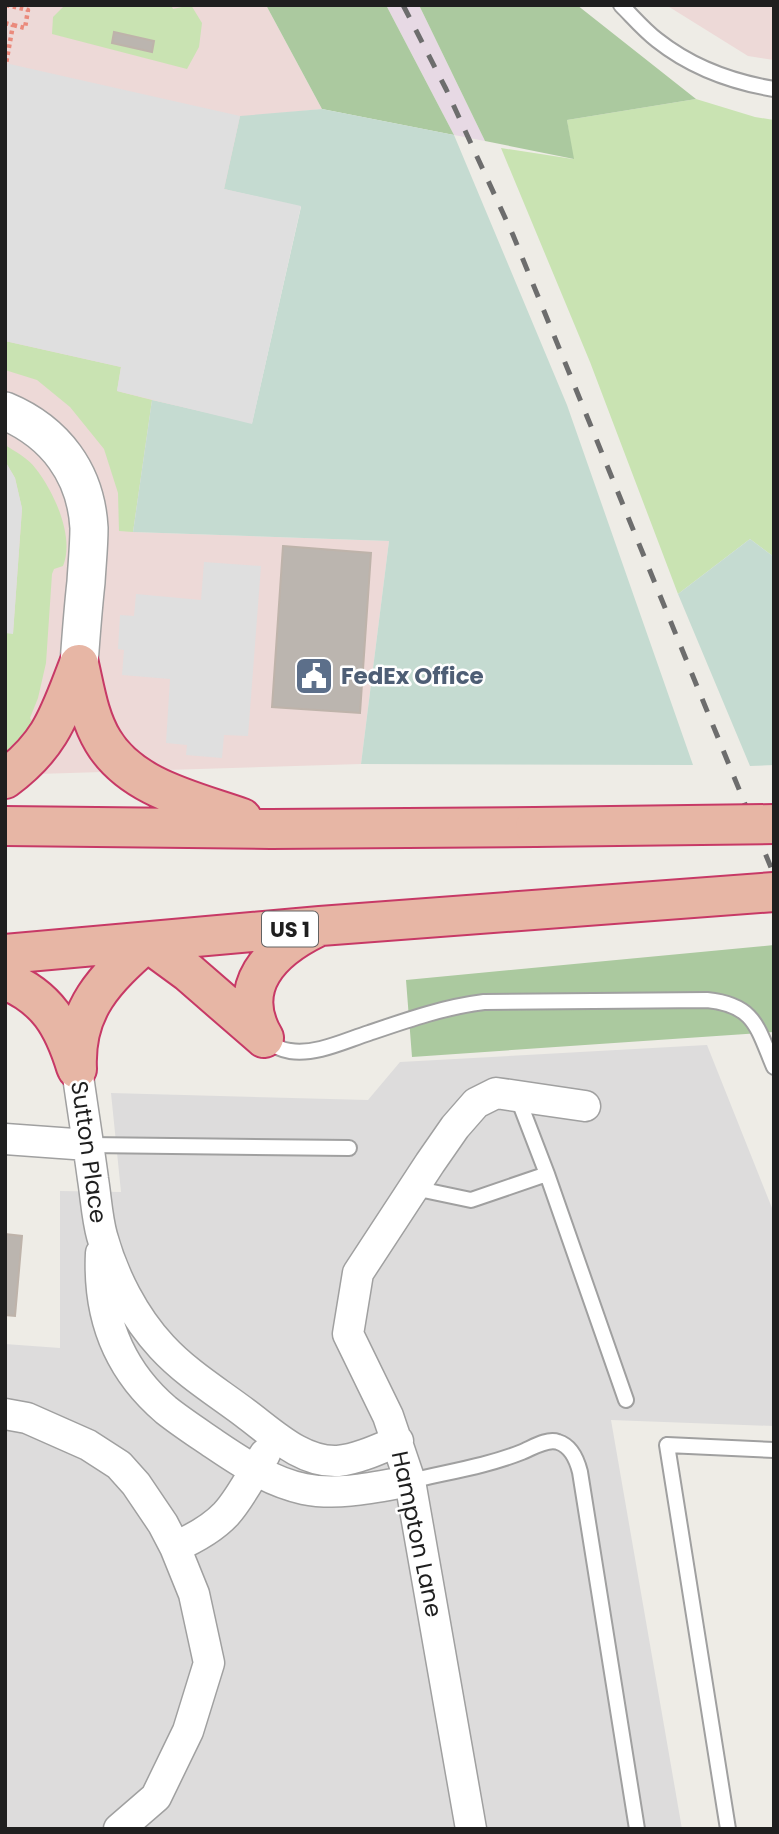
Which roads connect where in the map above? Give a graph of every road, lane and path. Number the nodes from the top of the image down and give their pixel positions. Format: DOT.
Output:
graph roads {
  1 [pos="6,5"];
  2 [pos="621,5"];
  3 [pos="5,23"];
  4 [pos="13,25"];
  5 [pos="6,64"];
  6 [pos="774,89"];
  7 [pos="5,411"];
  8 [pos="79,664"];
  9 [pos="5,779"];
  10 [pos="774,824"];
  11 [pos="5,826"];
  12 [pos="271,828"];
  13 [pos="774,892"];
  14 [pos="320,926"];
  15 [pos="147,942"];
  16 [pos="5,954"];
  17 [pos="5,980"];
  18 [pos="264,1038"];
  19 [pos="774,1067"];
  20 [pos="77,1069"];
  21 [pos="517,1096"];
  22 [pos="585,1106"];
  23 [pos="5,1139"];
  24 [pos="88,1145"];
  25 [pos="349,1148"];
  26 [pos="547,1174"];
  27 [pos="414,1188"];
  28 [pos="101,1235"];
  29 [pos="181,1365"];
  30 [pos="152,1396"];
  31 [pos="626,1400"];
  32 [pos="5,1414"];
  33 [pos="276,1436"];
  34 [pos="398,1441"];
  35 [pos="774,1450"];
  36 [pos="255,1470"];
  37 [pos="410,1481"];
  38 [pos="175,1547"];
  39 [pos="119,1829"];
  40 [pos="471,1829"];
  41 [pos="637,1829"];
  42 [pos="728,1829"];
  1 -- 4 [label="path"];
  2 -- 6 [label="lane"];
  3 -- 4 [label="path"];
  4 -- 5 [label="path"];
  7 -- 8 [label="street"];
  8 -- 9 [label="highway"];
  8 -- 12 [label="highway"];
  10 -- 12 [label="highway, bridge"];
  11 -- 12 [label="highway"];
  13 -- 14 [label="highway, US 1"];
  14 -- 15 [label="highway, US 1"];
  14 -- 18 [label="highway"];
  15 -- 16 [label="highway, US 1"];
  15 -- 18 [label="highway"];
  15 -- 20 [label="highway"];
  17 -- 20 [label="highway"];
  18 -- 19 [label="lane"];
  20 -- 24 [label="street, Sutton Place"];
  21 -- 22 [label="street, Hampton Lane"];
  21 -- 26 [label="lane"];
  21 -- 27 [label="street, Hampton Lane"];
  23 -- 24 [label="street"];
  24 -- 25 [label="lane"];
  24 -- 28 [label="street, Sutton Place"];
  26 -- 27 [label="lane"];
  26 -- 31 [label="lane"];
  27 -- 34 [label="street, Hampton Lane"];
  28 -- 29 [label="street, Sutton Place"];
  28 -- 30 [label="street, Sutton Place"];
  29 -- 30 [label="street"];
  29 -- 33 [label="street, Sutton Place"];
  30 -- 36 [label="street, Sutton Place"];
  32 -- 38 [label="street"];
  33 -- 34 [label="street, Sutton Place"];
  33 -- 36 [label="street"];
  34 -- 37 [label="street, Hampton Lane"];
  35 -- 42 [label="lane"];
  36 -- 37 [label="street, Sutton Place"];
  36 -- 38 [label="street"];
  37 -- 40 [label="street, Hampton Lane"];
  37 -- 41 [label="lane"];
  38 -- 39 [label="street"];
}
